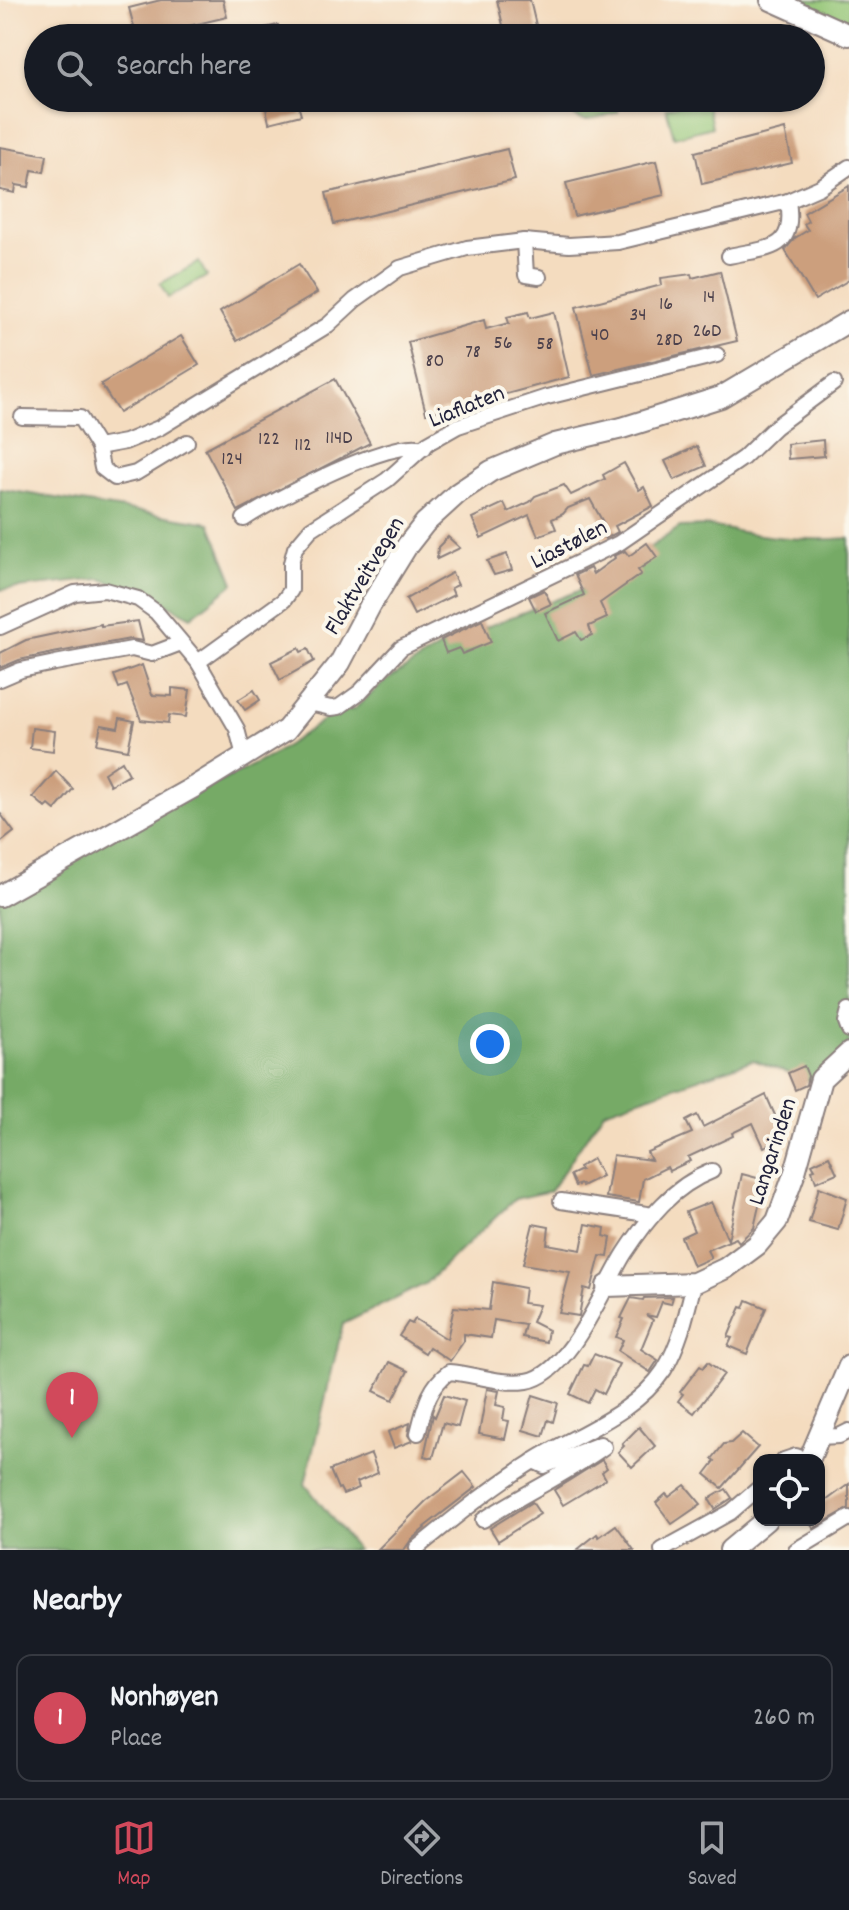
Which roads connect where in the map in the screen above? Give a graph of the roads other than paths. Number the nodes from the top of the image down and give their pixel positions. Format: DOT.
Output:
graph roads {
  1 [pos="771,0"];
  2 [pos="824,24"];
  3 [pos="825,24"];
  4 [pos="849,35"];
  5 [pos="849,167"];
  6 [pos="788,201"];
  7 [pos="524,241"];
  8 [pos="729,256"];
  9 [pos="539,277"];
  10 [pos="849,321"];
  11 [pos="717,355"];
  12 [pos="834,383"];
  13 [pos="22,417"];
  14 [pos="187,442"];
  15 [pos="98,447"];
  16 [pos="424,448"];
  17 [pos="244,519"];
  18 [pos="0,627"];
  19 [pos="181,643"];
  20 [pos="198,662"];
  21 [pos="0,679"];
  22 [pos="309,703"];
  23 [pos="244,756"];
  24 [pos="0,896"];
  25 [pos="849,1010"];
  26 [pos="849,1030"];
  27 [pos="849,1053"];
  28 [pos="712,1171"];
  29 [pos="561,1201"];
  30 [pos="653,1215"];
  31 [pos="694,1283"];
  32 [pos="607,1286"];
  33 [pos="849,1366"];
  34 [pos="849,1431"];
  35 [pos="418,1433"];
  36 [pos="819,1437"];
  37 [pos="811,1454"];
  38 [pos="533,1461"];
  39 [pos="753,1493"];
  40 [pos="849,1518"];
  41 [pos="483,1520"];
  42 [pos="759,1526"];
  43 [pos="417,1548"];
  44 [pos="662,1550"];
  45 [pos="730,1550"];
  46 [pos="796,1550"];
  1 -- 2 [label="main road"];
  3 -- 4 [label="main road"];
  5 -- 6 [label="street"];
  6 -- 7 [label="street"];
  6 -- 8 [label="street"];
  7 -- 9 [label="street"];
  7 -- 15 [label="street"];
  10 -- 22 [label="main road, Flaktveitvegen"];
  11 -- 16 [label="street, Liaflaten"];
  12 -- 22 [label="street, Liastølen"];
  13 -- 15 [label="street"];
  14 -- 15 [label="street"];
  16 -- 17 [label="street, Liaflaten"];
  16 -- 20 [label="street"];
  18 -- 19 [label="street"];
  19 -- 20 [label="street"];
  19 -- 21 [label="street"];
  20 -- 23 [label="street"];
  22 -- 23 [label="main road, Flaktveitvegen"];
  23 -- 24 [label="main road, Flaktveitvegen"];
  25 -- 26 [label="street"];
  27 -- 31 [label="main road, Langarinden"];
  28 -- 30 [label="street, Langarinden"];
  29 -- 30 [label="street"];
  30 -- 32 [label="street, Langarinden"];
  31 -- 32 [label="main road, Langarinden"];
  31 -- 38 [label="street"];
  32 -- 35 [label="street, Langarinden"];
  33 -- 36 [label="main road"];
  34 -- 36 [label="street"];
  36 -- 37 [label="main road"];
  38 -- 41 [label="street"];
  38 -- 43 [label="street"];
  39 -- 44 [label="street"];
  40 -- 46 [label="street"];
  42 -- 45 [label="main road"];
}
